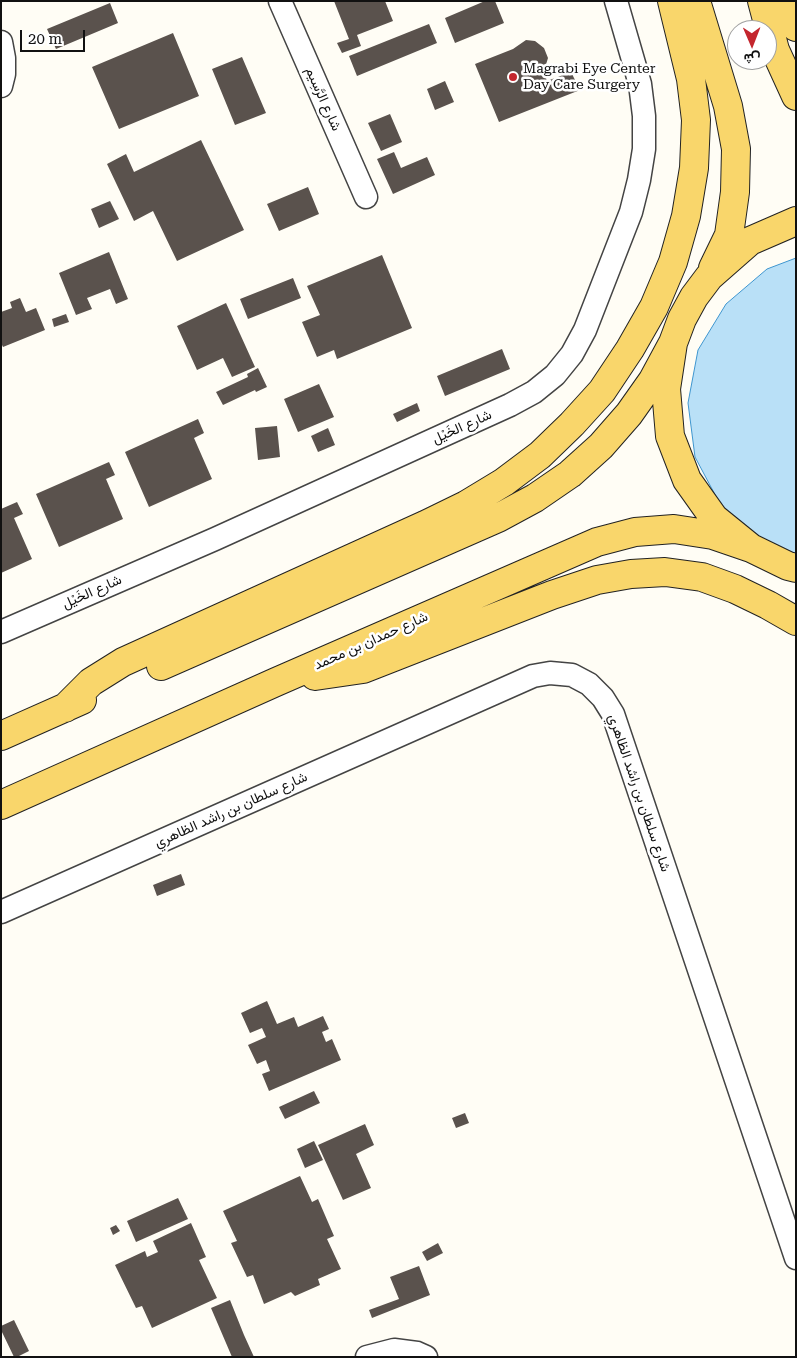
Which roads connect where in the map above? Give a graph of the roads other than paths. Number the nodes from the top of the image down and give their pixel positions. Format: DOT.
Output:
graph roads {
  1 [pos="280,1"];
  2 [pos="616,1"];
  3 [pos="672,1"];
  4 [pos="696,1"];
  5 [pos="762,1"];
  6 [pos="786,1"];
  7 [pos="796,27"];
  8 [pos="1,42"];
  9 [pos="1,86"];
  10 [pos="796,96"];
  11 [pos="366,197"];
  12 [pos="796,221"];
  13 [pos="709,277"];
  14 [pos="673,343"];
  15 [pos="751,548"];
  16 [pos="793,568"];
  17 [pos="796,621"];
  18 [pos="1,632"];
  19 [pos="276,682"];
  20 [pos="65,708"];
  21 [pos="1,736"];
  22 [pos="1,805"];
  23 [pos="1,912"];
  24 [pos="796,1258"];
  25 [pos="367,1357"];
  26 [pos="426,1357"];
  1 -- 11 [label="street, شارع الرَّسِيم"];
  2 -- 18 [label="street, شارع الخَيْل"];
  3 -- 20 [label="main road"];
  4 -- 13 [label="main road"];
  5 -- 10 [label="main road"];
  6 -- 7 [label="main road"];
  8 -- 9 [label="street"];
  12 -- 13 [label="main road"];
  13 -- 14 [label="main road"];
  14 -- 15 [label="main road"];
  14 -- 20 [label="main road"];
  15 -- 16 [label="main road"];
  15 -- 19 [label="main road, شارع حمدان بن محمد"];
  17 -- 19 [label="main road"];
  19 -- 22 [label="main road, شارع حمدان بن محمد"];
  20 -- 21 [label="main road"];
  23 -- 24 [label="street, شارع سلطان بن راشد الظاهري"];
  25 -- 26 [label="street"];
}
